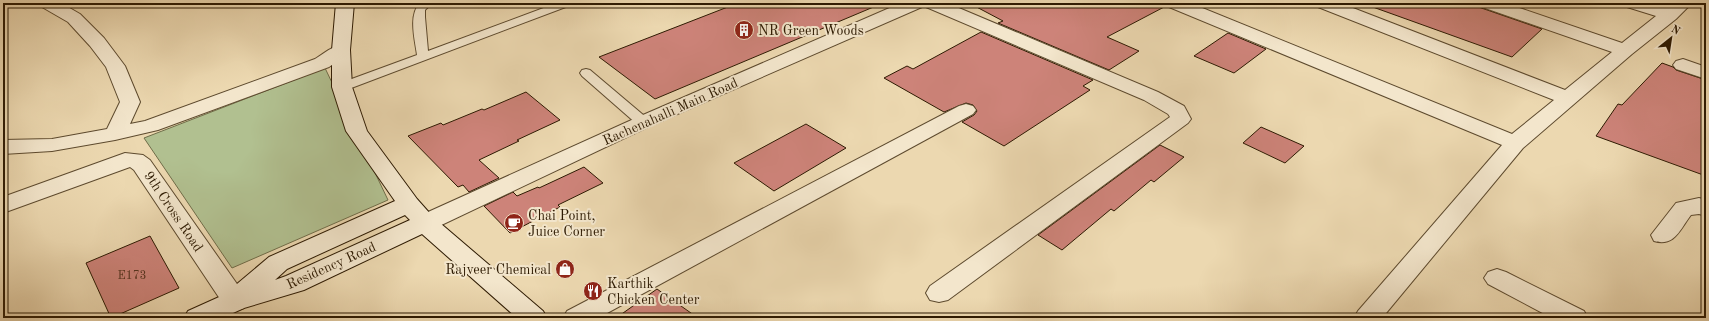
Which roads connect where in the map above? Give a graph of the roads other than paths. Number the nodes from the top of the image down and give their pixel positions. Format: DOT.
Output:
graph roads {
  1 [pos="48,3"];
  2 [pos="345,3"];
  3 [pos="426,3"];
  4 [pos="567,3"];
  5 [pos="916,3"];
  6 [pos="932,3"];
  7 [pos="1175,3"];
  8 [pos="1324,3"];
  9 [pos="1488,3"];
  10 [pos="1633,3"];
  11 [pos="1677,9"];
  12 [pos="341,50"];
  13 [pos="1625,50"];
  14 [pos="423,57"];
  15 [pos="1683,65"];
  16 [pos="586,73"];
  17 [pos="1706,73"];
  18 [pos="342,87"];
  19 [pos="1567,98"];
  20 [pos="966,110"];
  21 [pos="643,122"];
  22 [pos="115,134"];
  23 [pos="1515,143"];
  24 [pos="3,147"];
  25 [pos="409,204"];
  26 [pos="3,205"];
  27 [pos="1706,208"];
  28 [pos="425,223"];
  29 [pos="1663,235"];
  30 [pos="1497,278"];
  31 [pos="939,293"];
  32 [pos="235,301"];
  33 [pos="197,318"];
  34 [pos="534,318"];
  35 [pos="576,318"];
  36 [pos="1367,318"];
  37 [pos="1575,318"];
  1 -- 22 [label="street"];
  2 -- 12 [label="street"];
  3 -- 14 [label="lane"];
  4 -- 14 [label="lane"];
  5 -- 21 [label="street, Rachenahalli Main Road"];
  6 -- 31 [label="street"];
  7 -- 23 [label="street"];
  8 -- 19 [label="street"];
  9 -- 13 [label="street"];
  10 -- 11 [label="street"];
  11 -- 13 [label="street"];
  12 -- 18 [label="street"];
  12 -- 22 [label="street"];
  13 -- 19 [label="street"];
  14 -- 18 [label="lane"];
  15 -- 17 [label="street"];
  16 -- 21 [label="lane"];
  18 -- 25 [label="street"];
  19 -- 23 [label="street"];
  20 -- 35 [label="street"];
  21 -- 28 [label="street, Rachenahalli Main Road"];
  22 -- 24 [label="street"];
  23 -- 36 [label="street"];
  25 -- 28 [label="street"];
  25 -- 32 [label="street, Residency Road"];
  26 -- 32 [label="street, 9th Cross Road"];
  27 -- 29 [label="street"];
  28 -- 32 [label="street, Residency Road"];
  28 -- 34 [label="street"];
  30 -- 37 [label="street"];
  32 -- 33 [label="street, Residency Road"];
}
